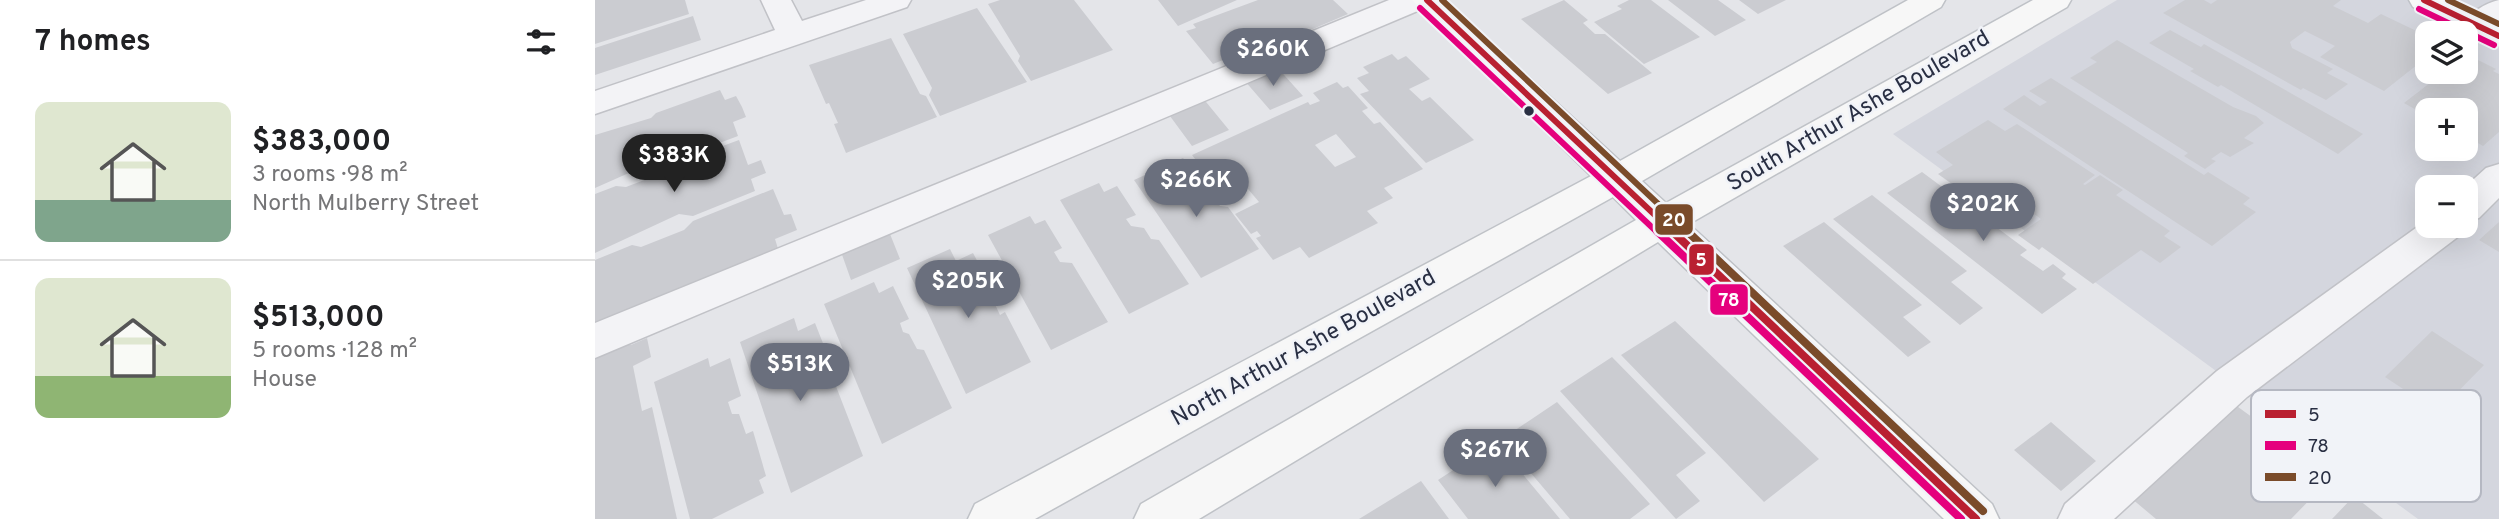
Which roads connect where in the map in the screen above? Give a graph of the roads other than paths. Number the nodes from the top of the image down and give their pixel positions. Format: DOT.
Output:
graph roads {
  1 [pos="776,0"];
  2 [pos="897,0"];
  3 [pos="1416,0"];
  4 [pos="1427,0"];
  5 [pos="1930,0"];
  6 [pos="2056,0"];
  7 [pos="2424,0"];
  8 [pos="2492,23"];
  9 [pos="793,35"];
  10 [pos="595,103"];
  11 [pos="2499,177"];
  12 [pos="1617,178"];
  13 [pos="2478,197"];
  14 [pos="1663,223"];
  15 [pos="2430,238"];
  16 [pos="595,341"];
  17 [pos="991,519"];
  18 [pos="1157,519"];
  19 [pos="1976,519"];
  20 [pos="2081,519"];
  1 -- 9 [label="street"];
  2 -- 9 [label="street"];
  3 -- 16 [label="street"];
  4 -- 12 [label="main road"];
  5 -- 12 [label="main road"];
  6 -- 14 [label="main road, South Arthur Ashe Boulevard"];
  7 -- 8 [label="main road"];
  9 -- 10 [label="street"];
  11 -- 13 [label="street"];
  12 -- 14 [label="main road"];
  12 -- 17 [label="main road, North Arthur Ashe Boulevard"];
  14 -- 18 [label="main road"];
  14 -- 19 [label="main road"];
  15 -- 20 [label="street"];
}
